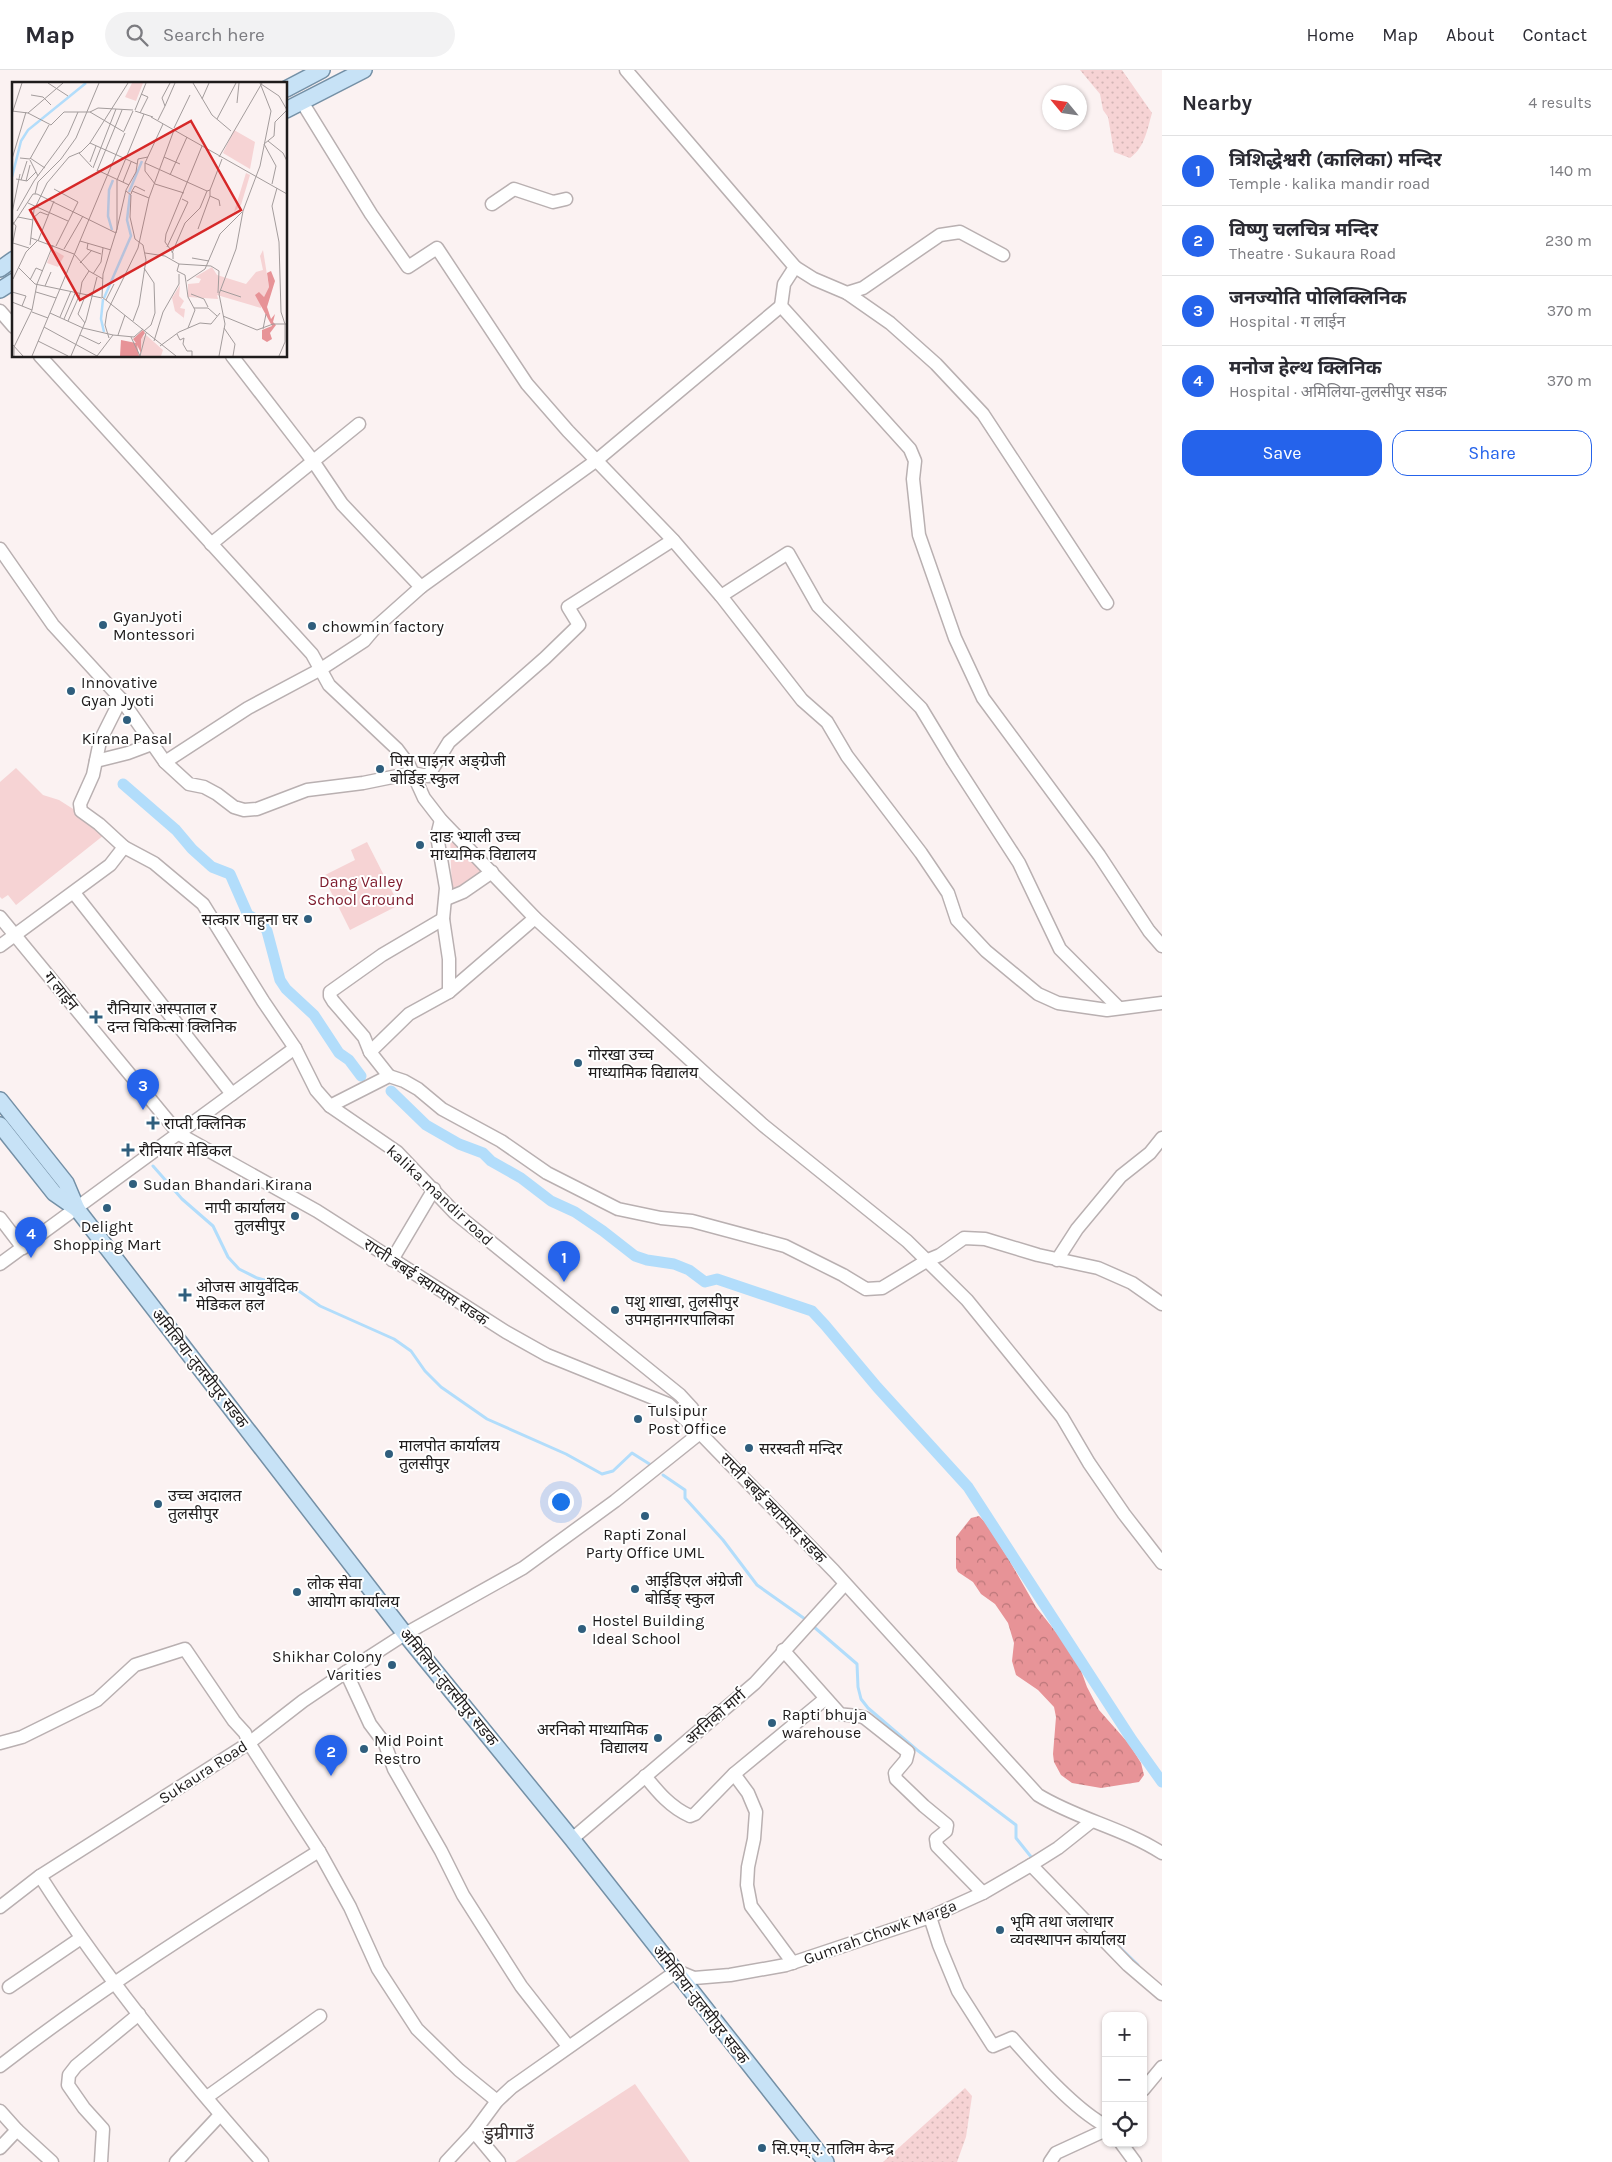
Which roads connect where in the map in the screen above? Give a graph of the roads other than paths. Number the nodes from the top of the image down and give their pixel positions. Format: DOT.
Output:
graph roads {
  1 [pos="322,70"];
  2 [pos="364,70"];
  3 [pos="626,70"];
  4 [pos="288,88"];
  5 [pos="302,102"];
  6 [pos="288,109"];
  7 [pos="566,199"];
  8 [pos="492,204"];
  9 [pos="1003,255"];
  10 [pos="12,260"];
  11 [pos="794,267"];
  12 [pos="0,269"];
  13 [pos="12,282"];
  14 [pos="0,290"];
  15 [pos="847,293"];
  16 [pos="780,306"];
  17 [pos="0,312"];
  18 [pos="12,325"];
  19 [pos="42,358"];
  20 [pos="234,358"];
  21 [pos="359,424"];
  22 [pos="598,460"];
  23 [pos="313,461"];
  24 [pos="673,540"];
  25 [pos="211,544"];
  26 [pos="0,549"];
  27 [pos="421,586"];
  28 [pos="721,596"];
  29 [pos="1106,603"];
  30 [pos="321,669"];
  31 [pos="121,699"];
  32 [pos="152,744"];
  33 [pos="96,761"];
  34 [pos="165,762"];
  35 [pos="412,773"];
  36 [pos="441,820"];
  37 [pos="124,847"];
  38 [pos="492,872"];
  39 [pos="74,893"];
  40 [pos="446,899"];
  41 [pos="0,917"];
  42 [pos="535,918"];
  43 [pos="443,919"];
  44 [pos="15,935"];
  45 [pos="0,946"];
  46 [pos="1162,946"];
  47 [pos="449,992"];
  48 [pos="1162,1003"];
  49 [pos="1119,1008"];
  50 [pos="295,1048"];
  51 [pos="370,1052"];
  52 [pos="389,1076"];
  53 [pos="232,1094"];
  54 [pos="0,1100"];
  55 [pos="330,1106"];
  56 [pos="0,1125"];
  57 [pos="179,1134"];
  58 [pos="1162,1138"];
  59 [pos="434,1189"];
  60 [pos="77,1209"];
  61 [pos="0,1218"];
  62 [pos="23,1248"];
  63 [pos="392,1260"];
  64 [pos="928,1260"];
  65 [pos="1057,1260"];
  66 [pos="0,1264"];
  67 [pos="1162,1304"];
  68 [pos="700,1433"];
  69 [pos="1162,1563"];
  70 [pos="845,1584"];
  71 [pos="405,1634"];
  72 [pos="783,1650"];
  73 [pos="346,1672"];
  74 [pos="825,1699"];
  75 [pos="0,1743"];
  76 [pos="249,1743"];
  77 [pos="734,1774"];
  78 [pos="645,1776"];
  79 [pos="1092,1821"];
  80 [pos="572,1839"];
  81 [pos="319,1851"];
  82 [pos="1162,1852"];
  83 [pos="1031,1865"];
  84 [pos="40,1876"];
  85 [pos="983,1893"];
  86 [pos="0,1907"];
  87 [pos="930,1918"];
  88 [pos="81,1938"];
  89 [pos="793,1963"];
  90 [pos="677,1971"];
  91 [pos="114,1985"];
  92 [pos="9,1987"];
  93 [pos="1162,1994"];
  94 [pos="140,2014"];
  95 [pos="320,2016"];
  96 [pos="568,2046"];
  97 [pos="0,2066"];
  98 [pos="1162,2067"];
  99 [pos="1147,2085"];
  100 [pos="207,2098"];
  101 [pos="497,2101"];
  102 [pos="0,2111"];
  103 [pos="220,2115"];
  104 [pos="1102,2125"];
  105 [pos="17,2130"];
  106 [pos="1102,2131"];
  107 [pos="474,2132"];
  108 [pos="1124,2147"];
  109 [pos="0,2148"];
  110 [pos="1056,2160"];
  111 [pos="52,2162"];
  112 [pos="101,2162"];
  113 [pos="176,2162"];
  114 [pos="262,2162"];
  115 [pos="446,2162"];
  116 [pos="499,2162"];
  117 [pos="826,2162"];
  118 [pos="1135,2162"];
  1 -- 4 [label="main road"];
  2 -- 5 [label="main road"];
  3 -- 11 [label="street"];
  5 -- 6 [label="main road"];
  5 -- 22 [label="street"];
  7 -- 8 [label="street"];
  9 -- 15 [label="street"];
  10 -- 12 [label="main road"];
  11 -- 15 [label="street"];
  11 -- 16 [label="street"];
  13 -- 14 [label="main road"];
  15 -- 29 [label="street"];
  16 -- 22 [label="street"];
  16 -- 46 [label="street"];
  17 -- 18 [label="street"];
  19 -- 25 [label="street"];
  20 -- 23 [label="street"];
  21 -- 23 [label="street"];
  22 -- 24 [label="street"];
  22 -- 27 [label="street"];
  23 -- 25 [label="street"];
  23 -- 27 [label="street"];
  24 -- 28 [label="street"];
  24 -- 35 [label="street"];
  25 -- 30 [label="street"];
  26 -- 31 [label="street"];
  27 -- 30 [label="street"];
  28 -- 49 [label="street"];
  28 -- 49 [label="street"];
  30 -- 34 [label="street"];
  30 -- 35 [label="street"];
  31 -- 32 [label="street"];
  31 -- 33 [label="street"];
  32 -- 33 [label="street"];
  32 -- 34 [label="street"];
  33 -- 37 [label="street, kalika mandir road"];
  34 -- 35 [label="street"];
  35 -- 36 [label="street"];
  36 -- 38 [label="street"];
  36 -- 40 [label="street"];
  37 -- 39 [label="street"];
  37 -- 50 [label="street, kalika mandir road"];
  38 -- 40 [label="street"];
  38 -- 42 [label="street"];
  39 -- 44 [label="street"];
  39 -- 53 [label="street"];
  40 -- 43 [label="street"];
  41 -- 44 [label="street, ग लाईन"];
  42 -- 47 [label="street"];
  42 -- 64 [label="street"];
  43 -- 47 [label="street"];
  43 -- 51 [label="street"];
  44 -- 45 [label="street"];
  44 -- 57 [label="street, ग लाईन"];
  47 -- 51 [label="street"];
  48 -- 49 [label="street"];
  50 -- 53 [label="street"];
  50 -- 55 [label="street, kalika mandir road"];
  51 -- 52 [label="street"];
  52 -- 55 [label="street"];
  52 -- 64 [label="street"];
  53 -- 57 [label="street"];
  54 -- 60 [label="main road"];
  55 -- 59 [label="street, kalika mandir road"];
  56 -- 60 [label="main road"];
  57 -- 60 [label="street"];
  57 -- 63 [label="street, राप्ती बबई क्याम्पस सडक"];
  58 -- 65 [label="street"];
  59 -- 63 [label="street"];
  59 -- 68 [label="street, kalika mandir road"];
  60 -- 62 [label="street"];
  60 -- 71 [label="main road, अमिलिया-तुलसीपुर सडक"];
  61 -- 62 [label="street"];
  62 -- 66 [label="street"];
  63 -- 68 [label="street, राप्ती बबई क्याम्पस सडक"];
  64 -- 65 [label="street"];
  64 -- 69 [label="street"];
  65 -- 67 [label="street"];
  68 -- 70 [label="street, राप्ती बबई क्याम्पस सडक"];
  68 -- 71 [label="street, Sukaura Road"];
  70 -- 72 [label="street, अरनिको मार्ग"];
  70 -- 79 [label="street, राप्ती बबई क्याम्पस सडक"];
  71 -- 73 [label="street, Sukaura Road"];
  71 -- 80 [label="main road, अमिलिया-तुलसीपुर सडक"];
  72 -- 74 [label="street"];
  72 -- 78 [label="street, अरनिको मार्ग"];
  73 -- 76 [label="street, Sukaura Road"];
  73 -- 96 [label="street"];
  74 -- 77 [label="street"];
  74 -- 85 [label="street"];
  75 -- 76 [label="street"];
  76 -- 81 [label="street"];
  76 -- 84 [label="street, Sukaura Road"];
  77 -- 78 [label="street"];
  77 -- 89 [label="street"];
  78 -- 80 [label="street, अरनिको मार्ग"];
  79 -- 82 [label="street, राप्ती बबई क्याम्पस सडक"];
  79 -- 83 [label="street, Gumrah Chowk Marga"];
  80 -- 90 [label="main road, अमिलिया-तुलसीपुर सडक"];
  81 -- 91 [label="street"];
  81 -- 101 [label="street"];
  83 -- 85 [label="street, Gumrah Chowk Marga"];
  83 -- 93 [label="street"];
  84 -- 86 [label="street, Sukaura Road"];
  84 -- 88 [label="street"];
  85 -- 87 [label="street, Gumrah Chowk Marga"];
  87 -- 89 [label="street, Gumrah Chowk Marga"];
  87 -- 104 [label="street"];
  88 -- 91 [label="street"];
  88 -- 92 [label="street"];
  89 -- 90 [label="street, Gumrah Chowk Marga"];
  90 -- 96 [label="street"];
  90 -- 117 [label="main road, अमिलिया-तुलसीपुर सडक"];
  91 -- 94 [label="street"];
  91 -- 97 [label="street"];
  94 -- 100 [label="street"];
  94 -- 112 [label="street"];
  95 -- 100 [label="street"];
  96 -- 101 [label="street"];
  98 -- 99 [label="street"];
  100 -- 103 [label="street"];
  101 -- 107 [label="street"];
  102 -- 105 [label="street"];
  103 -- 113 [label="street"];
  103 -- 114 [label="street"];
  105 -- 109 [label="street"];
  105 -- 111 [label="street"];
  106 -- 110 [label="street"];
  107 -- 115 [label="street"];
  107 -- 116 [label="street"];
  108 -- 118 [label="street"];
}
